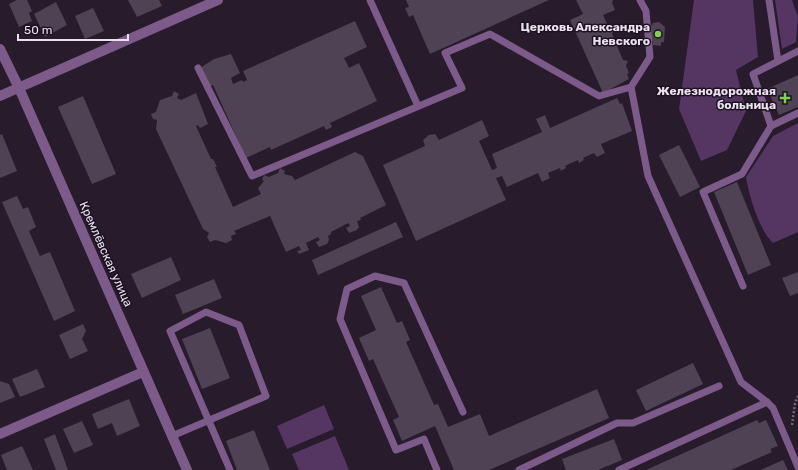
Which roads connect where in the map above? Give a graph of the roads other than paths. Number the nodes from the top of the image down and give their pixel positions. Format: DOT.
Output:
graph roads {
  1 [pos="218,0"];
  2 [pos="370,0"];
  3 [pos="640,0"];
  4 [pos="768,0"];
  5 [pos="0,50"];
  6 [pos="798,51"];
  7 [pos="778,62"];
  8 [pos="198,68"];
  9 [pos="631,86"];
  10 [pos="19,88"];
  11 [pos="0,96"];
  12 [pos="418,106"];
  13 [pos="798,113"];
  14 [pos="771,126"];
  15 [pos="743,286"];
  16 [pos="143,372"];
  17 [pos="719,386"];
  18 [pos="767,402"];
  19 [pos="464,412"];
  20 [pos="209,421"];
  21 [pos="0,434"];
  22 [pos="172,436"];
  23 [pos="798,467"];
  24 [pos="187,470"];
  25 [pos="230,470"];
  26 [pos="437,470"];
  27 [pos="519,470"];
  28 [pos="619,470"];
  1 -- 10 [label="street"];
  2 -- 12 [label="lane"];
  3 -- 9 [label="lane"];
  4 -- 7 [label="lane"];
  5 -- 10 [label="street, Кремлёвская улица"];
  6 -- 7 [label="lane"];
  7 -- 14 [label="lane"];
  8 -- 12 [label="lane"];
  9 -- 12 [label="lane"];
  9 -- 18 [label="lane"];
  10 -- 11 [label="street"];
  10 -- 16 [label="street, Кремлёвская улица"];
  13 -- 14 [label="lane"];
  14 -- 15 [label="lane"];
  16 -- 21 [label="street"];
  16 -- 22 [label="street, Кремлёвская улица"];
  17 -- 27 [label="lane"];
  18 -- 23 [label="lane"];
  18 -- 28 [label="lane"];
  19 -- 26 [label="lane"];
  20 -- 20 [label="lane"];
  20 -- 22 [label="lane"];
  20 -- 25 [label="lane"];
  22 -- 24 [label="street, Кремлёвская улица"];
}
